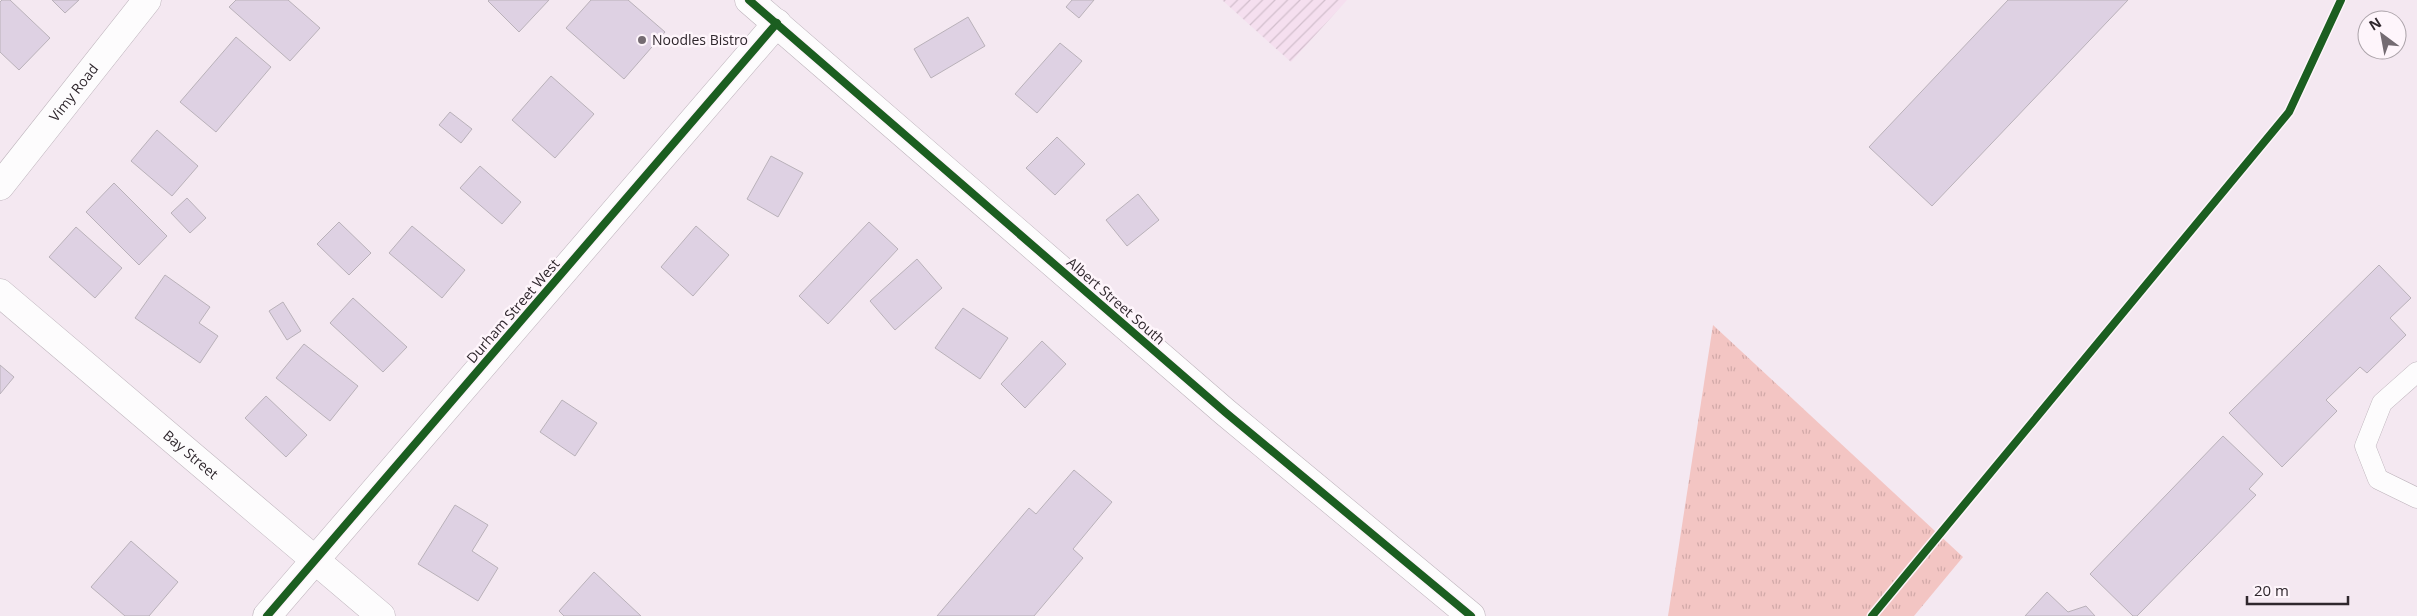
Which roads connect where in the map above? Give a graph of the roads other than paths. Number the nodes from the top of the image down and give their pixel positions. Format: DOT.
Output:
graph roads {
  1 [pos="147,0"];
  2 [pos="750,0"];
  3 [pos="777,23"];
  4 [pos="0,186"];
  5 [pos="0,293"];
  6 [pos="2417,372"];
  7 [pos="2417,498"];
  8 [pos="315,561"];
  9 [pos="267,616"];
  10 [pos="381,616"];
  11 [pos="1471,616"];
  1 -- 4 [label="street, Vimy Road"];
  2 -- 3 [label="street, Albert Street South"];
  3 -- 8 [label="street, Durham Street West"];
  3 -- 11 [label="street, Albert Street South"];
  5 -- 8 [label="street, Bay Street"];
  6 -- 7 [label="lane"];
  8 -- 9 [label="street, Durham Street West"];
  8 -- 10 [label="street, Bay Street"];
}
